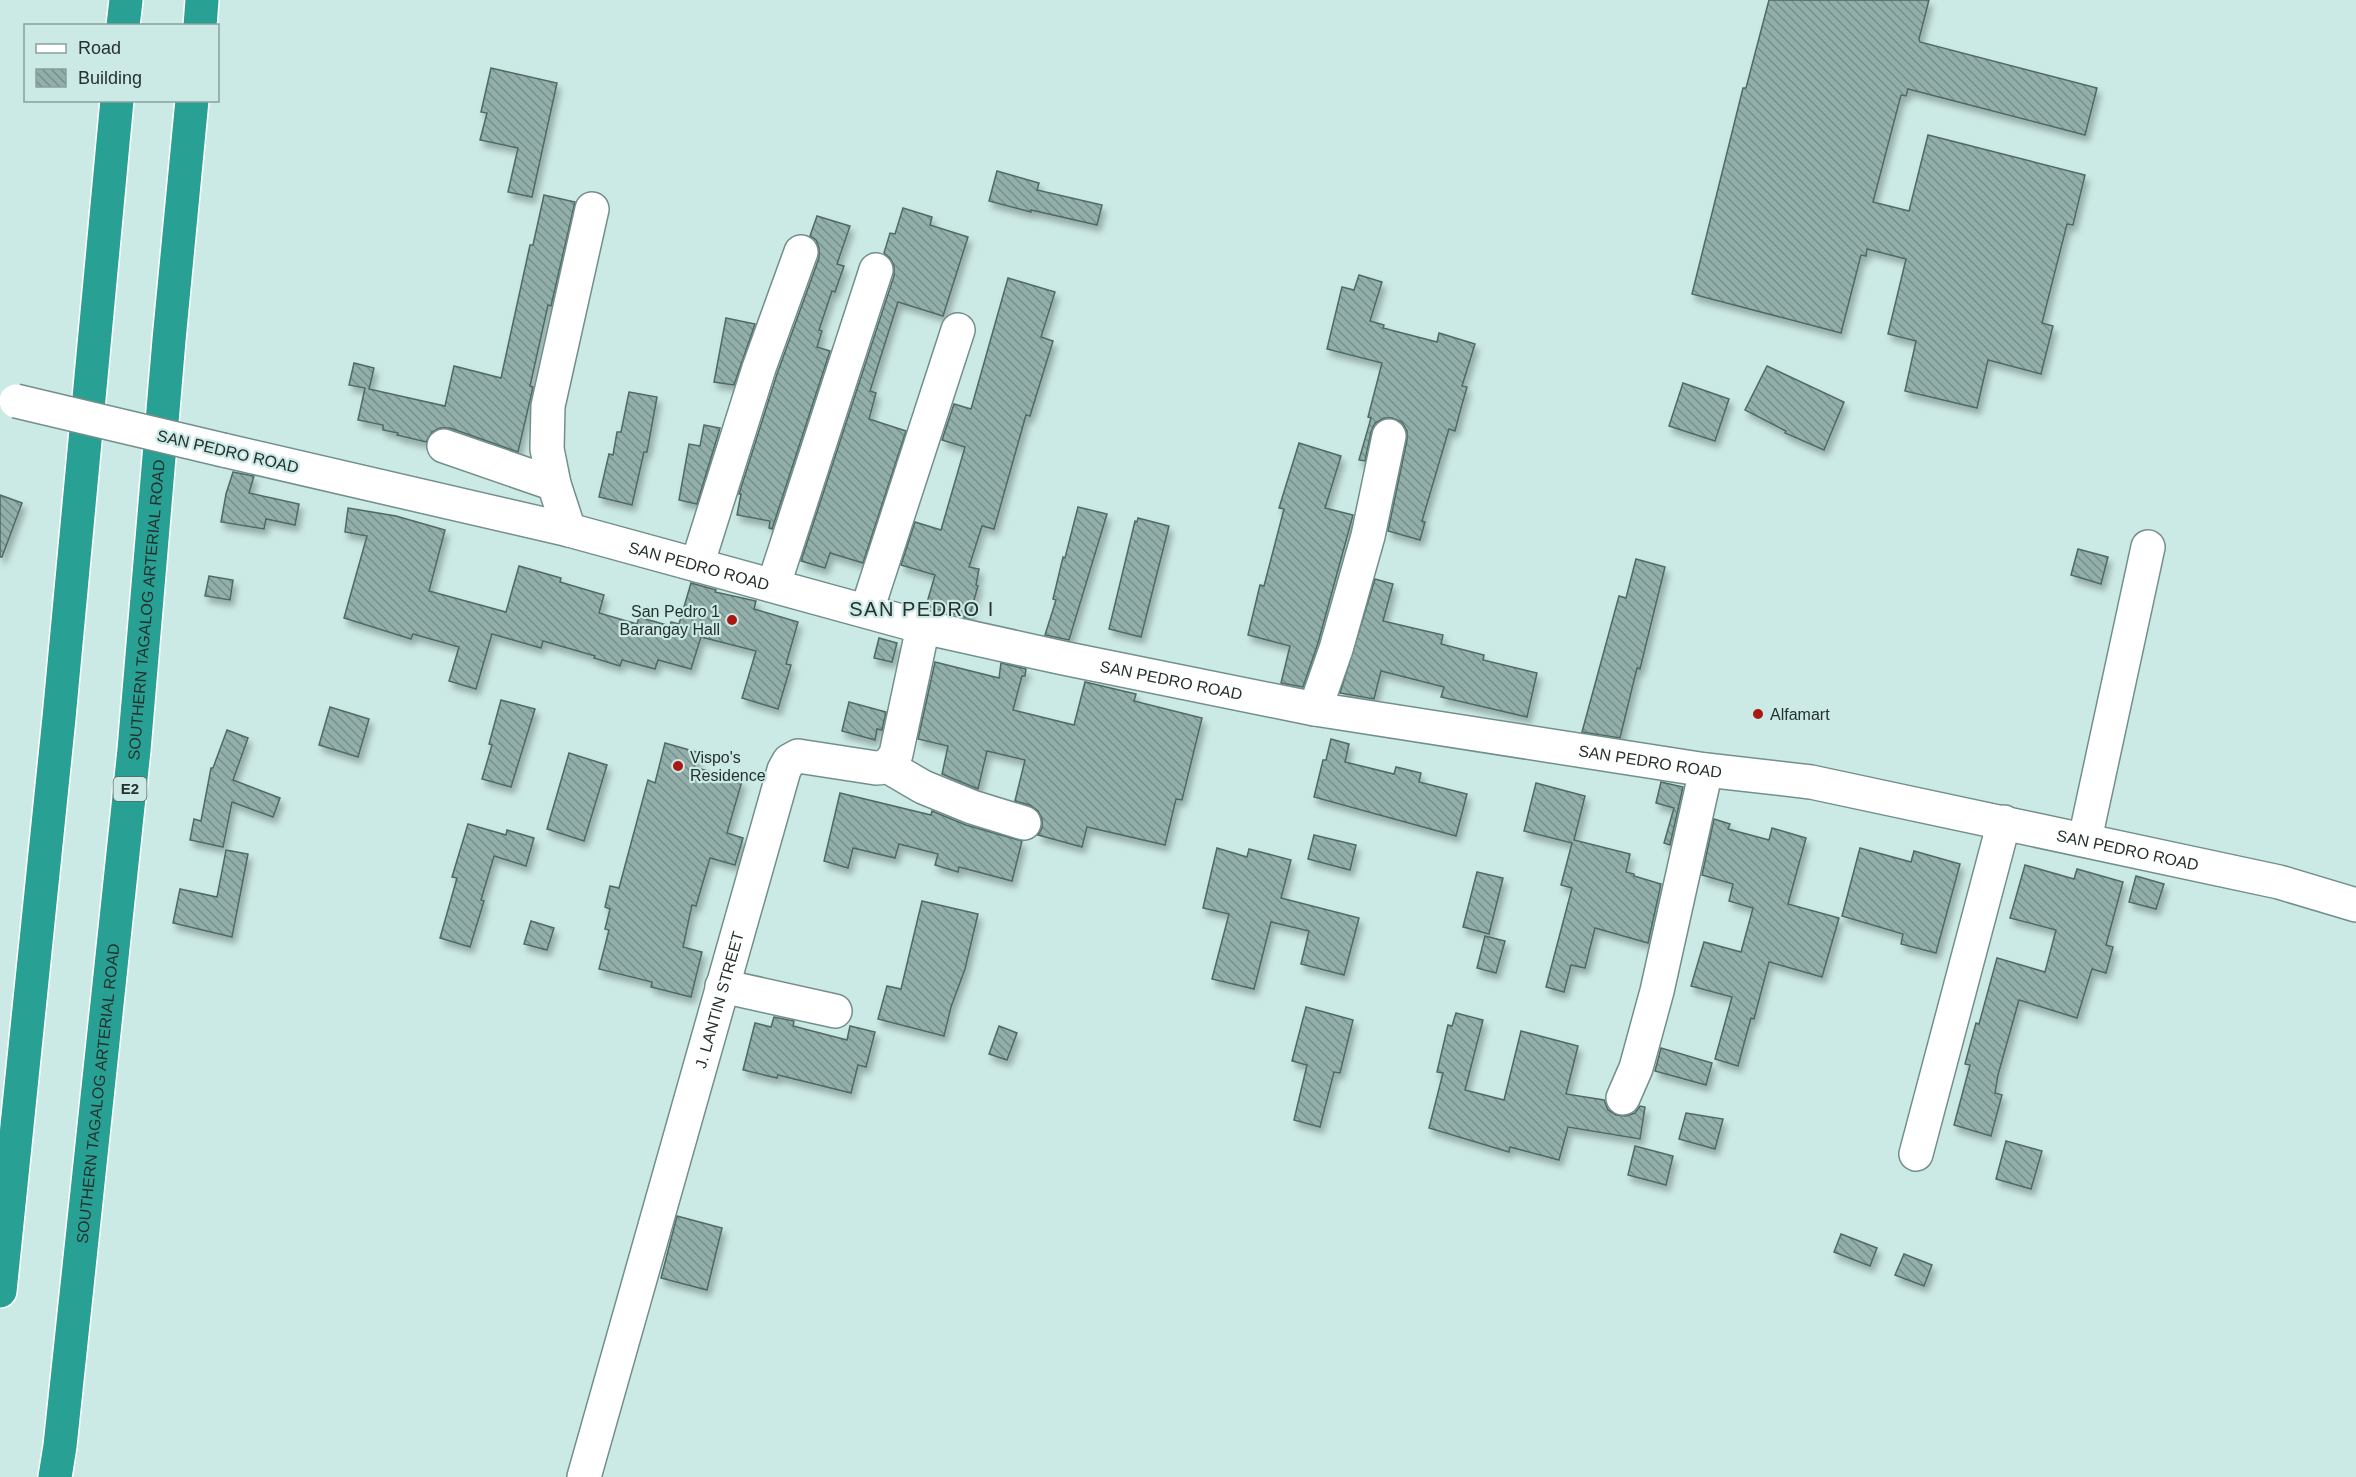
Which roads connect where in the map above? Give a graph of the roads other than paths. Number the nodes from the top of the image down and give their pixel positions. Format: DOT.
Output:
graph roads {
  1 [pos="126,0"];
  2 [pos="202,0"];
  3 [pos="123,24"];
  4 [pos="200,24"];
  5 [pos="117,102"];
  6 [pos="192,102"];
  7 [pos="592,209"];
  8 [pos="801,252"];
  9 [pos="876,270"];
  10 [pos="958,330"];
  11 [pos="8,399"];
  12 [pos="1389,436"];
  13 [pos="444,446"];
  14 [pos="554,484"];
  15 [pos="569,530"];
  16 [pos="2148,547"];
  17 [pos="697,565"];
  18 [pos="774,584"];
  19 [pos="867,610"];
  20 [pos="923,627"];
  21 [pos="1315,709"];
  22 [pos="887,765"];
  23 [pos="1706,770"];
  24 [pos="2004,822"];
  25 [pos="1024,823"];
  26 [pos="2085,839"];
  27 [pos="2356,905"];
  28 [pos="722,986"];
  29 [pos="835,1011"];
  30 [pos="1623,1098"];
  31 [pos="1916,1154"];
  32 [pos="0,1292"];
  33 [pos="55,1477"];
  34 [pos="584,1477"];
  1 -- 3 [label="highway"];
  2 -- 4 [label="highway"];
  5 -- 32 [label="highway"];
  6 -- 33 [label="highway, SOUTHERN TAGALOG ARTERIAL ROAD / E2"];
  7 -- 14 [label="street"];
  8 -- 17 [label="street"];
  9 -- 18 [label="street"];
  10 -- 19 [label="street"];
  11 -- 15 [label="street, SAN PEDRO ROAD, bridge"];
  12 -- 21 [label="street"];
  13 -- 14 [label="street"];
  14 -- 15 [label="street"];
  15 -- 17 [label="street, SAN PEDRO ROAD"];
  16 -- 26 [label="street"];
  17 -- 18 [label="street, SAN PEDRO ROAD"];
  18 -- 19 [label="street, SAN PEDRO ROAD"];
  19 -- 20 [label="street, SAN PEDRO ROAD"];
  20 -- 21 [label="street, SAN PEDRO ROAD"];
  20 -- 22 [label="street"];
  21 -- 23 [label="street, SAN PEDRO ROAD"];
  22 -- 25 [label="street"];
  22 -- 28 [label="street, J. LANTIN STREET"];
  23 -- 24 [label="street, SAN PEDRO ROAD"];
  23 -- 30 [label="street"];
  24 -- 26 [label="street, SAN PEDRO ROAD"];
  24 -- 31 [label="street"];
  26 -- 27 [label="street, SAN PEDRO ROAD"];
  28 -- 29 [label="street"];
  28 -- 34 [label="street, J. LANTIN STREET"];
}
